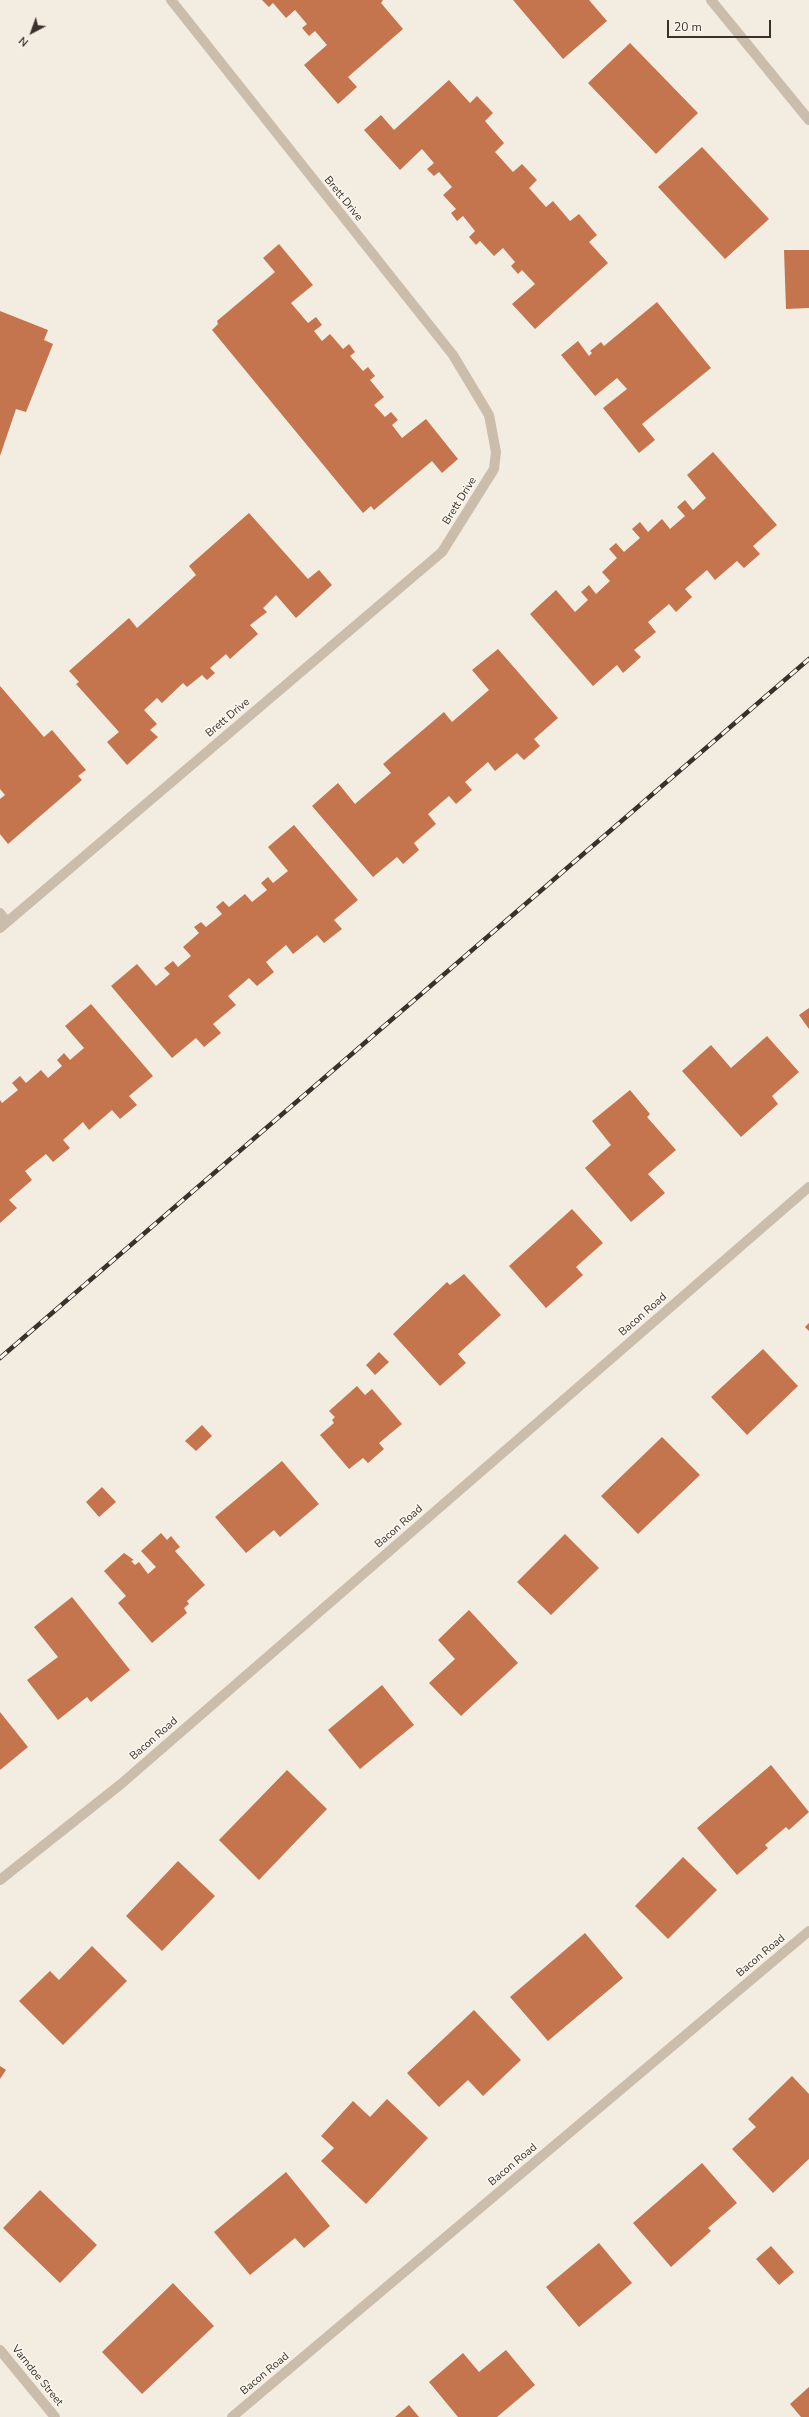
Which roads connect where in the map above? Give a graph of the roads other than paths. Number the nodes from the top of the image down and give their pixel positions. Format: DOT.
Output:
graph roads {
  1 [pos="171,0"];
  2 [pos="711,0"];
  3 [pos="809,120"];
  4 [pos="0,913"];
  5 [pos="4,925"];
  6 [pos="809,1187"];
  7 [pos="0,1880"];
  8 [pos="809,1931"];
  9 [pos="0,2350"];
  10 [pos="55,2417"];
  11 [pos="232,2417"];
  1 -- 5 [label="street, Brett Drive"];
  2 -- 3 [label="street"];
  4 -- 5 [label="street, Brett Drive"];
  6 -- 7 [label="street, Bacon Road"];
  8 -- 11 [label="street, Bacon Road"];
  9 -- 10 [label="street, Varndoe Street"];
}
